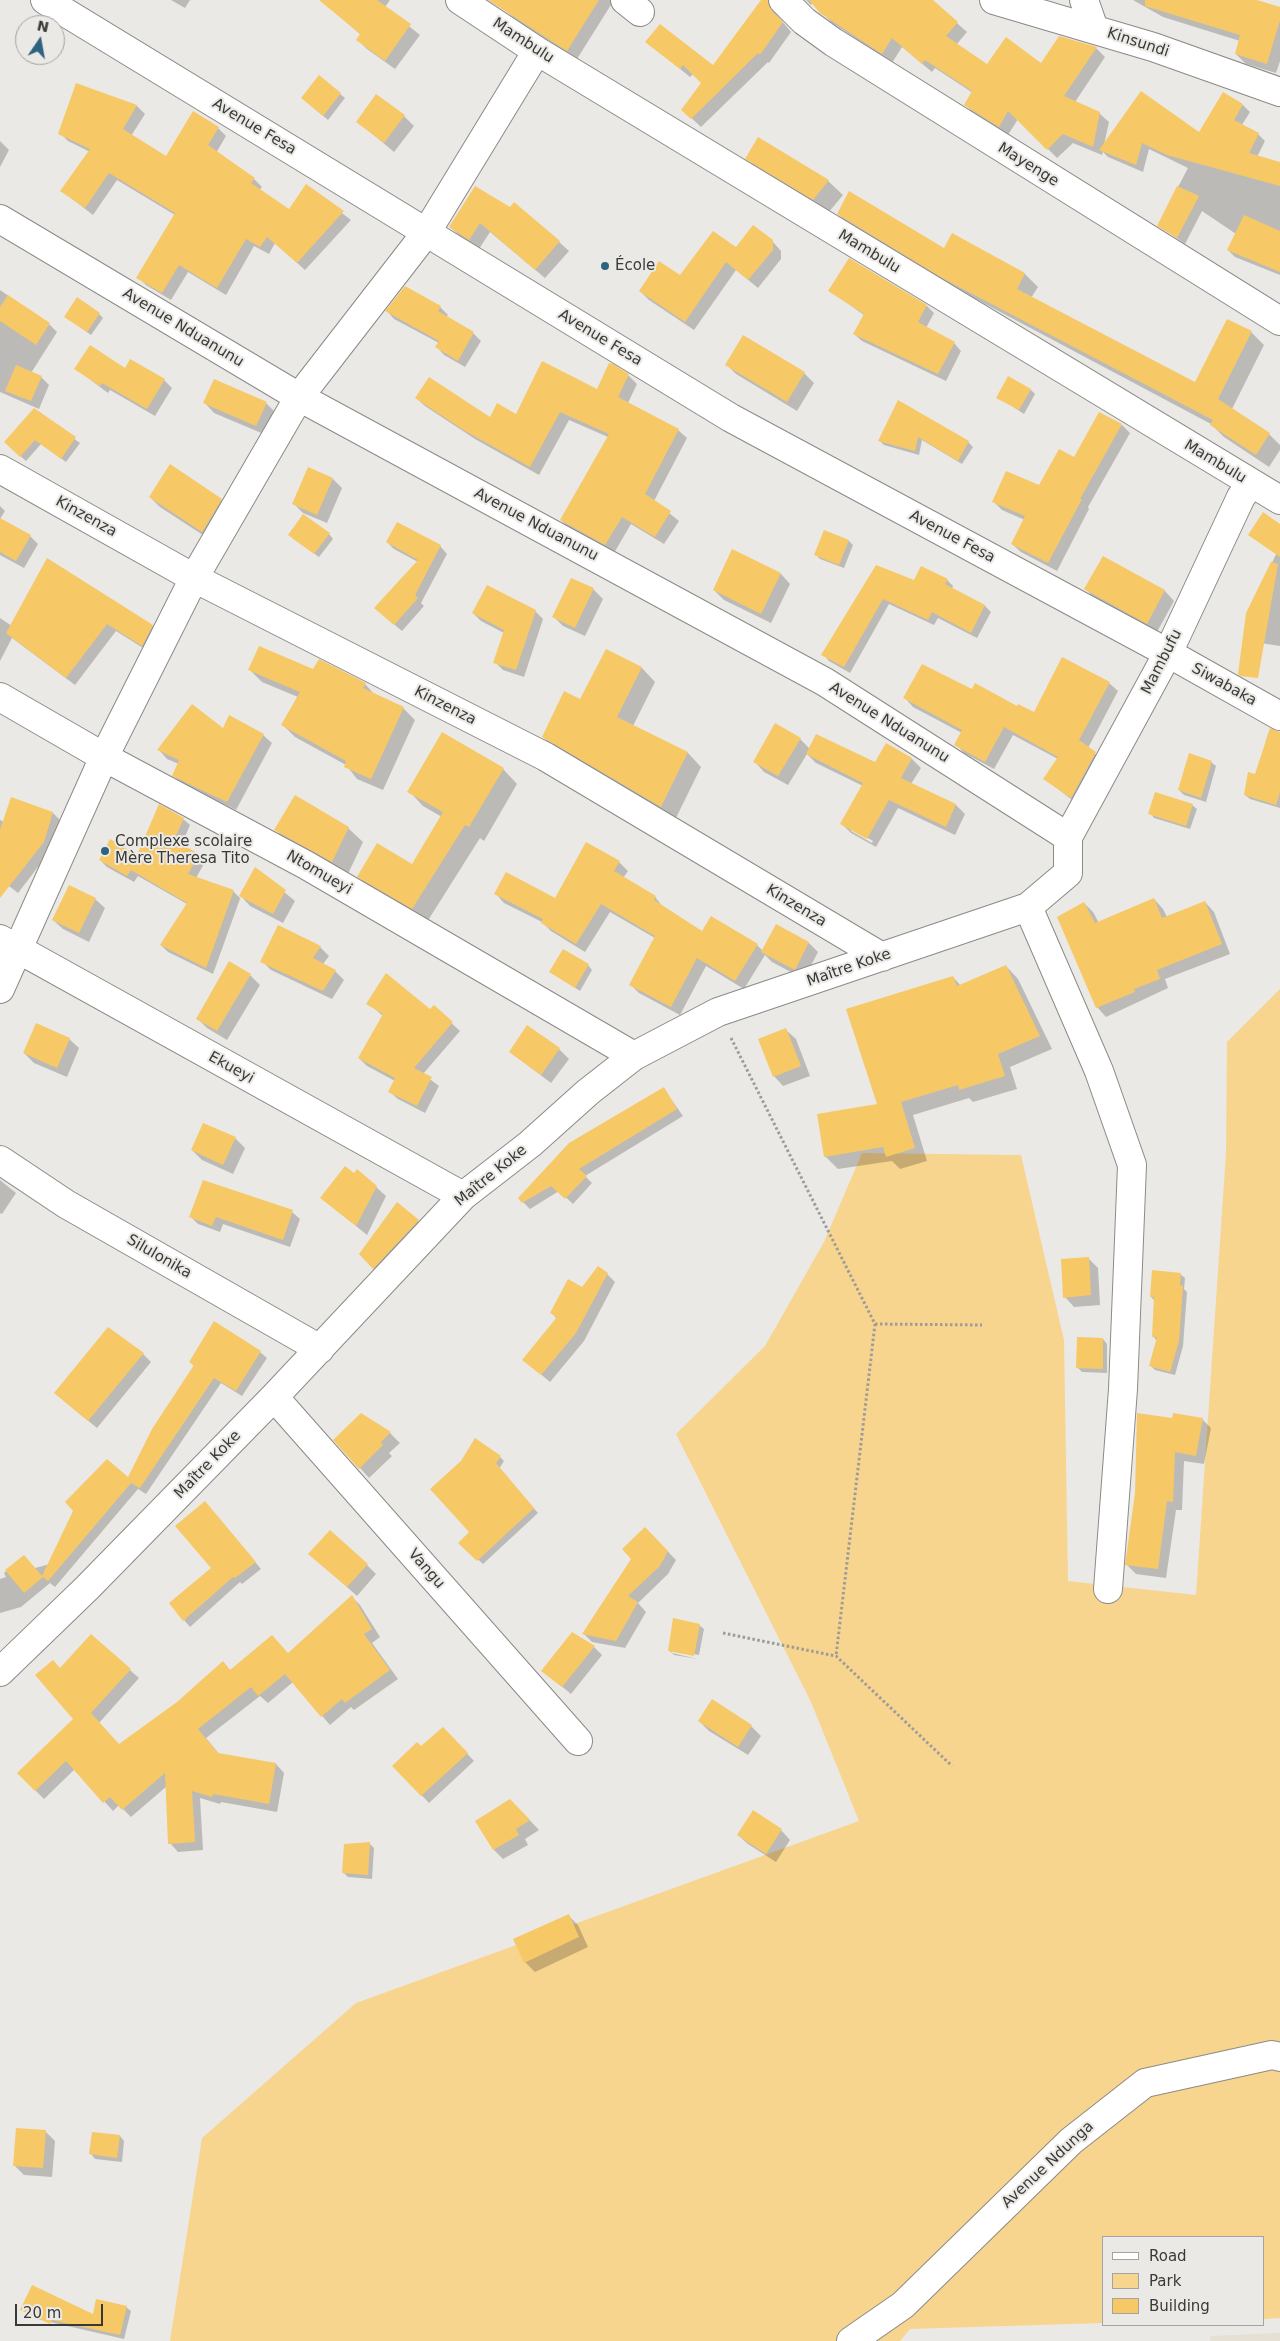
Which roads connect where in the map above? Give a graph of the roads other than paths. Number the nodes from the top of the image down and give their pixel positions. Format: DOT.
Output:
graph roads {
  1 [pos="45,0"];
  2 [pos="460,0"];
  3 [pos="783,0"];
  4 [pos="994,0"];
  5 [pos="1084,0"];
  6 [pos="1094,28"];
  7 [pos="537,51"];
  8 [pos="1280,92"];
  9 [pos="0,219"];
  10 [pos="426,233"];
  11 [pos="1280,321"];
  12 [pos="298,397"];
  13 [pos="0,469"];
  14 [pos="1251,484"];
  15 [pos="1280,500"];
  16 [pos="194,578"];
  17 [pos="1168,653"];
  18 [pos="0,696"];
  19 [pos="1280,716"];
  20 [pos="104,757"];
  21 [pos="1068,837"];
  22 [pos="1028,907"];
  23 [pos="9,944"];
  24 [pos="882,957"];
  25 [pos="0,989"];
  26 [pos="634,1056"];
  27 [pos="0,1160"];
  28 [pos="463,1196"];
  29 [pos="320,1349"];
  30 [pos="274,1397"];
  31 [pos="1108,1589"];
  32 [pos="0,1672"];
  33 [pos="578,1742"];
  34 [pos="1280,2057"];
  35 [pos="851,2341"];
  1 -- 10 [label="street, Avenue Fesa"];
  2 -- 7 [label="street, Mambulu"];
  3 -- 11 [label="street, Mayenge"];
  4 -- 6 [label="street, Kinsundi"];
  5 -- 6 [label="street"];
  6 -- 8 [label="street, Kinsundi"];
  7 -- 10 [label="street"];
  7 -- 14 [label="street, Mambulu"];
  9 -- 12 [label="street, Avenue Nduanunu"];
  10 -- 12 [label="street"];
  10 -- 17 [label="street, Avenue Fesa"];
  12 -- 16 [label="street"];
  12 -- 21 [label="street, Avenue Nduanunu"];
  13 -- 16 [label="street, Kinzenza"];
  14 -- 15 [label="street, Mambulu"];
  14 -- 17 [label="street, Mambufu"];
  16 -- 20 [label="street"];
  16 -- 24 [label="street, Kinzenza"];
  17 -- 19 [label="street, Siwabaka"];
  17 -- 21 [label="street, Mambufu"];
  18 -- 20 [label="street, Ntomueyi"];
  20 -- 23 [label="street"];
  20 -- 26 [label="street, Ntomueyi"];
  21 -- 22 [label="street, Maître Koke"];
  22 -- 24 [label="street, Maître Koke"];
  22 -- 31 [label="street"];
  23 -- 25 [label="street"];
  23 -- 28 [label="street, Ekueyi"];
  24 -- 26 [label="street, Maître Koke"];
  26 -- 28 [label="street, Maître Koke"];
  27 -- 29 [label="street, Silulonika"];
  28 -- 29 [label="street, Maître Koke"];
  29 -- 30 [label="street, Maître Koke"];
  30 -- 32 [label="street, Maître Koke"];
  30 -- 33 [label="street, Vangu"];
  34 -- 35 [label="street, Avenue Ndunga"];
}
